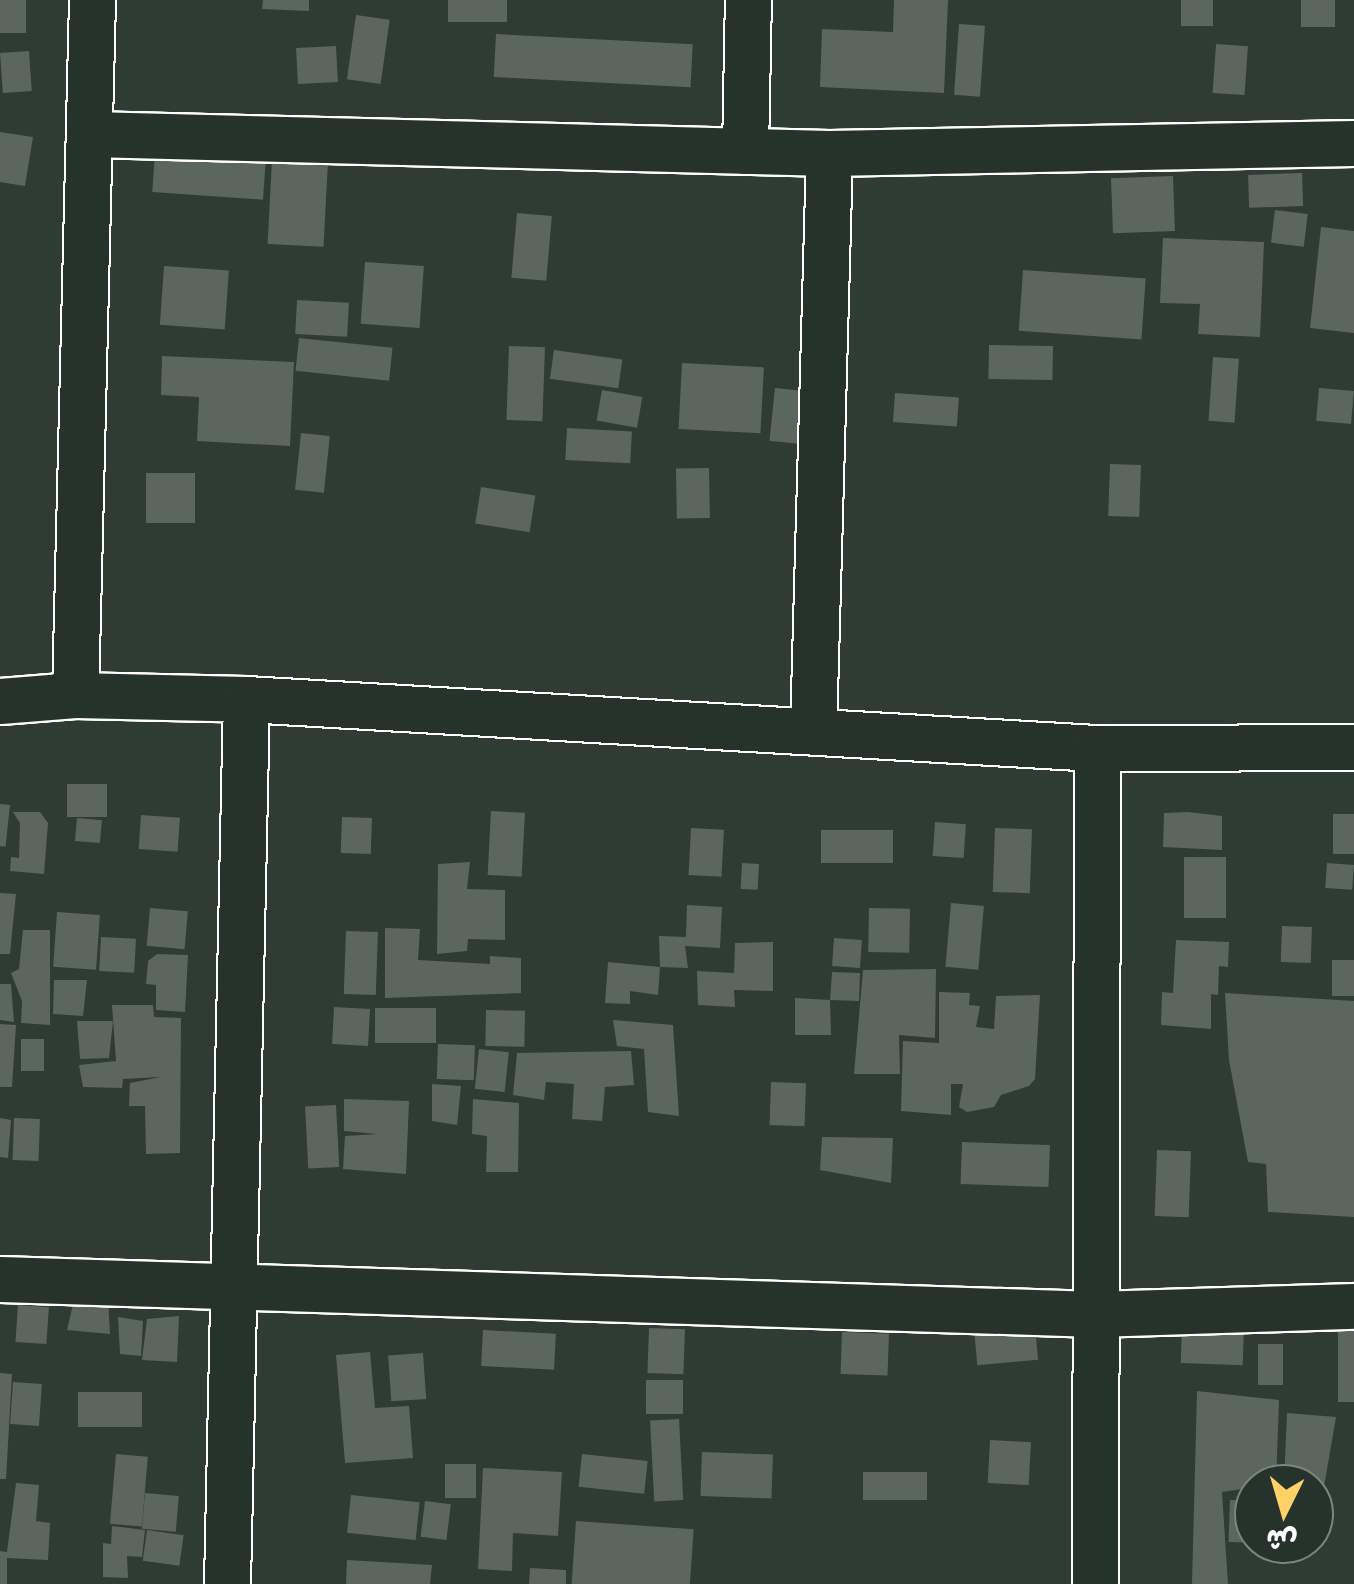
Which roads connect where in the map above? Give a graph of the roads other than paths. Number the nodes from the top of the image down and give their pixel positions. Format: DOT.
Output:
graph roads {
  1 [pos="92,0"];
  2 [pos="748,0"];
  3 [pos="90,134"];
  4 [pos="1354,143"];
  5 [pos="745,151"];
  6 [pos="829,153"];
  7 [pos="74,695"];
  8 [pos="246,699"];
  9 [pos="0,701"];
  10 [pos="813,730"];
  11 [pos="1354,747"];
  12 [pos="1097,748"];
  13 [pos="0,1278"];
  14 [pos="229,1281"];
  15 [pos="1354,1306"];
  16 [pos="1095,1314"];
  17 [pos="227,1584"];
  18 [pos="1094,1584"];
  1 -- 3 [label="street"];
  2 -- 5 [label="street"];
  3 -- 5 [label="street"];
  3 -- 7 [label="street"];
  4 -- 6 [label="street"];
  5 -- 6 [label="street"];
  6 -- 10 [label="street"];
  7 -- 8 [label="street"];
  7 -- 9 [label="street"];
  8 -- 10 [label="street"];
  8 -- 14 [label="street"];
  10 -- 12 [label="street"];
  11 -- 12 [label="street"];
  12 -- 16 [label="street"];
  13 -- 14 [label="street"];
  14 -- 16 [label="street"];
  14 -- 17 [label="street"];
  15 -- 16 [label="street"];
  16 -- 18 [label="street"];
}
